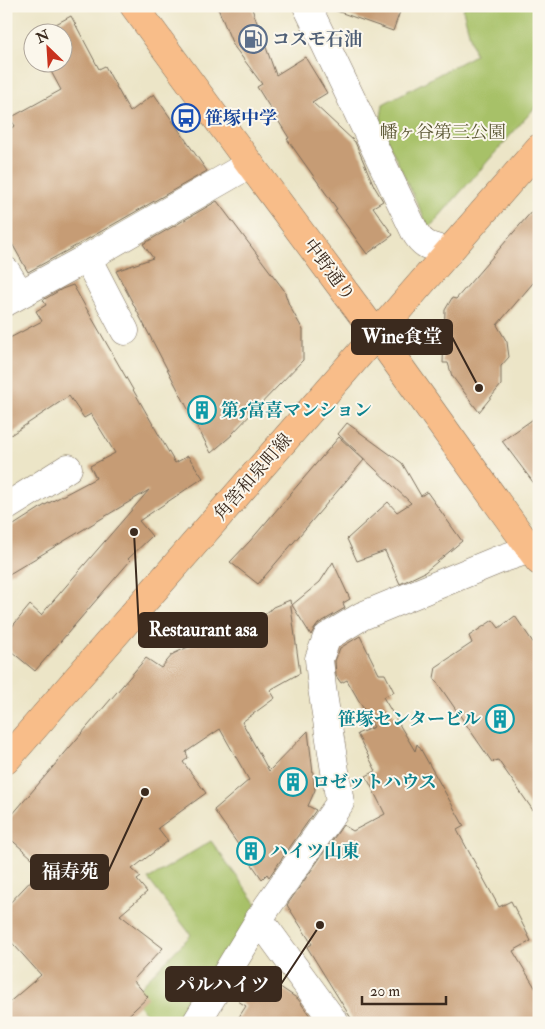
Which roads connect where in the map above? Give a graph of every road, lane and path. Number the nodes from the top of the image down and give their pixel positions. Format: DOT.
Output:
graph roads {
  1 [pos="134,6"];
  2 [pos="307,6"];
  3 [pos="539,148"];
  4 [pos="250,164"];
  5 [pos="449,252"];
  6 [pos="87,258"];
  7 [pos="6,271"];
  8 [pos="13,298"];
  9 [pos="125,331"];
  10 [pos="377,335"];
  11 [pos="68,468"];
  12 [pos="6,507"];
  13 [pos="535,555"];
  14 [pos="7,758"];
  15 [pos="263,913"];
  16 [pos="196,1023"];
  17 [pos="335,1023"];
  1 -- 4 [label="main road, 中野通り"];
  2 -- 5 [label="street"];
  3 -- 5 [label="main road, 角筈和泉町線"];
  4 -- 6 [label="street"];
  4 -- 10 [label="main road, 中野通り"];
  5 -- 10 [label="main road, 角筈和泉町線"];
  6 -- 8 [label="street"];
  6 -- 9 [label="street"];
  7 -- 8 [label="street"];
  10 -- 13 [label="main road, 中野通り"];
  10 -- 14 [label="main road, 角筈和泉町線"];
  11 -- 12 [label="street"];
  13 -- 15 [label="street"];
  15 -- 16 [label="street"];
  15 -- 17 [label="street"];
}
